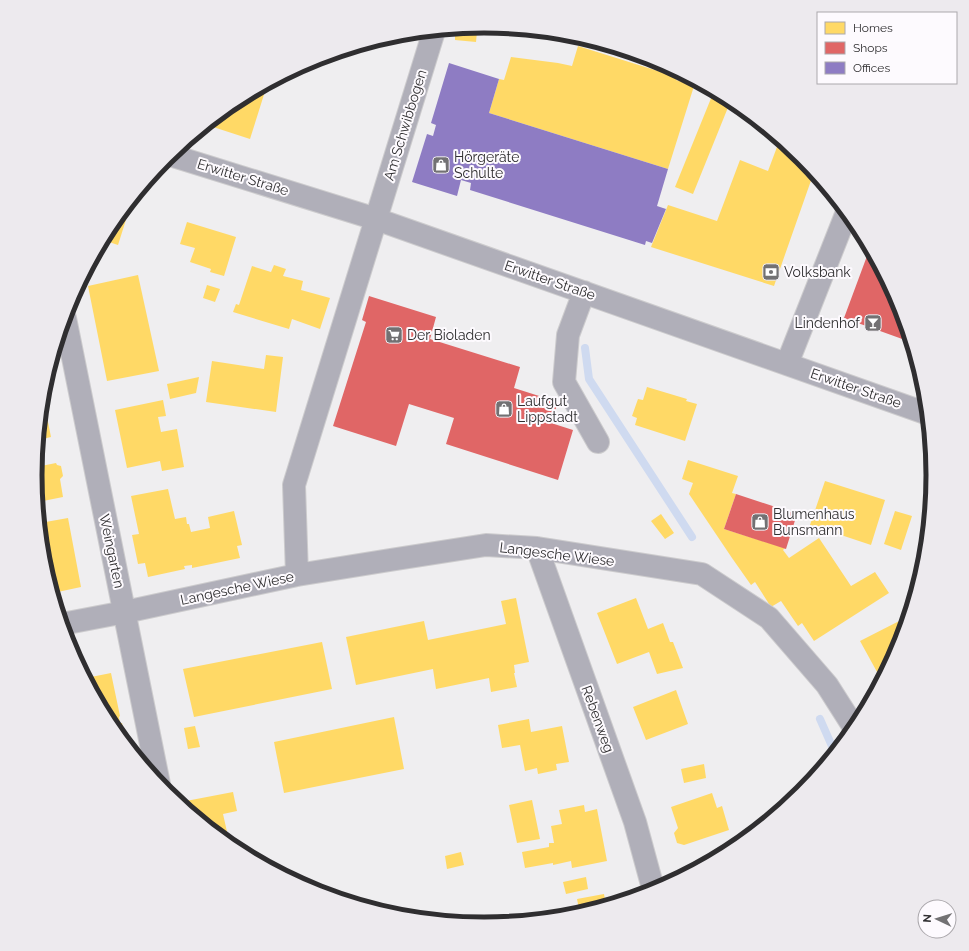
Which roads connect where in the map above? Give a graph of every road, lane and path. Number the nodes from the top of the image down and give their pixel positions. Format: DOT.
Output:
graph roads {
  1 [pos="432,36"];
  2 [pos="178,157"];
  3 [pos="376,219"];
  4 [pos="844,219"];
  5 [pos="584,292"];
  6 [pos="67,328"];
  7 [pos="787,364"];
  8 [pos="922,412"];
  9 [pos="598,442"];
  10 [pos="537,548"];
  11 [pos="297,575"];
  12 [pos="125,612"];
  13 [pos="67,623"];
  14 [pos="851,722"];
  15 [pos="157,772"];
  16 [pos="652,885"];
  1 -- 3 [label="street, Am Schwibbogen"];
  2 -- 3 [label="street, Erwitter Straße"];
  3 -- 5 [label="street, Erwitter Straße"];
  3 -- 11 [label="street, Am Schwibbogen"];
  4 -- 7 [label="street"];
  5 -- 7 [label="street, Erwitter Straße"];
  5 -- 9 [label="street"];
  6 -- 12 [label="street, Weingarten"];
  7 -- 8 [label="street, Erwitter Straße"];
  10 -- 11 [label="street, Langesche Wiese"];
  10 -- 14 [label="street, Langesche Wiese"];
  10 -- 16 [label="street, Rebenweg"];
  11 -- 12 [label="street, Langesche Wiese"];
  12 -- 13 [label="street, Langesche Wiese"];
  12 -- 15 [label="street, Weingarten"];
}
